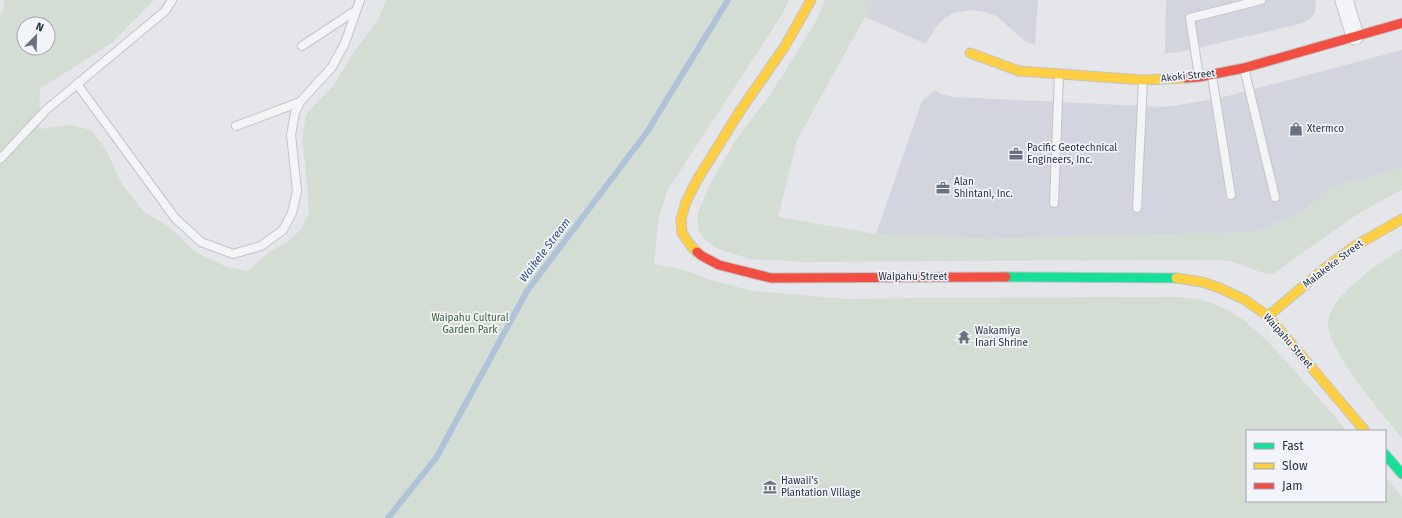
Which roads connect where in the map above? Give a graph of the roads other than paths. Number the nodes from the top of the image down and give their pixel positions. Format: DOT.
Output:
graph roads {
  1 [pos="172,0"];
  2 [pos="360,0"];
  3 [pos="811,0"];
  4 [pos="1261,0"];
  5 [pos="1344,0"];
  6 [pos="355,11"];
  7 [pos="1402,23"];
  8 [pos="1355,36"];
  9 [pos="302,46"];
  10 [pos="970,53"];
  11 [pos="1244,68"];
  12 [pos="1059,74"];
  13 [pos="1212,74"];
  14 [pos="1199,77"];
  15 [pos="1143,80"];
  16 [pos="76,84"];
  17 [pos="300,102"];
  18 [pos="236,126"];
  19 [pos="0,159"];
  20 [pos="1230,195"];
  21 [pos="1275,197"];
  22 [pos="1054,203"];
  23 [pos="1137,208"];
  24 [pos="1402,219"];
  25 [pos="1268,316"];
  26 [pos="1364,430"];
  27 [pos="1386,455"];
  28 [pos="1402,474"];
  1 -- 16 [label="lane"];
  2 -- 6 [label="lane"];
  3 -- 25 [label="street, Waipahu Street"];
  4 -- 14 [label="lane"];
  5 -- 8 [label="street"];
  6 -- 9 [label="lane"];
  6 -- 17 [label="lane"];
  7 -- 8 [label="street, Akoki Street"];
  8 -- 11 [label="street, Akoki Street"];
  10 -- 12 [label="street, Akoki Street"];
  11 -- 13 [label="street, Akoki Street"];
  11 -- 21 [label="lane"];
  12 -- 15 [label="street, Akoki Street"];
  12 -- 22 [label="lane"];
  13 -- 14 [label="street, Akoki Street"];
  13 -- 20 [label="lane"];
  14 -- 15 [label="street, Akoki Street"];
  15 -- 23 [label="lane"];
  16 -- 17 [label="lane"];
  16 -- 19 [label="lane"];
  17 -- 18 [label="lane"];
  24 -- 25 [label="street, Malakeke Street"];
  25 -- 26 [label="street, Waipahu Street"];
  27 -- 28 [label="street"];
}
